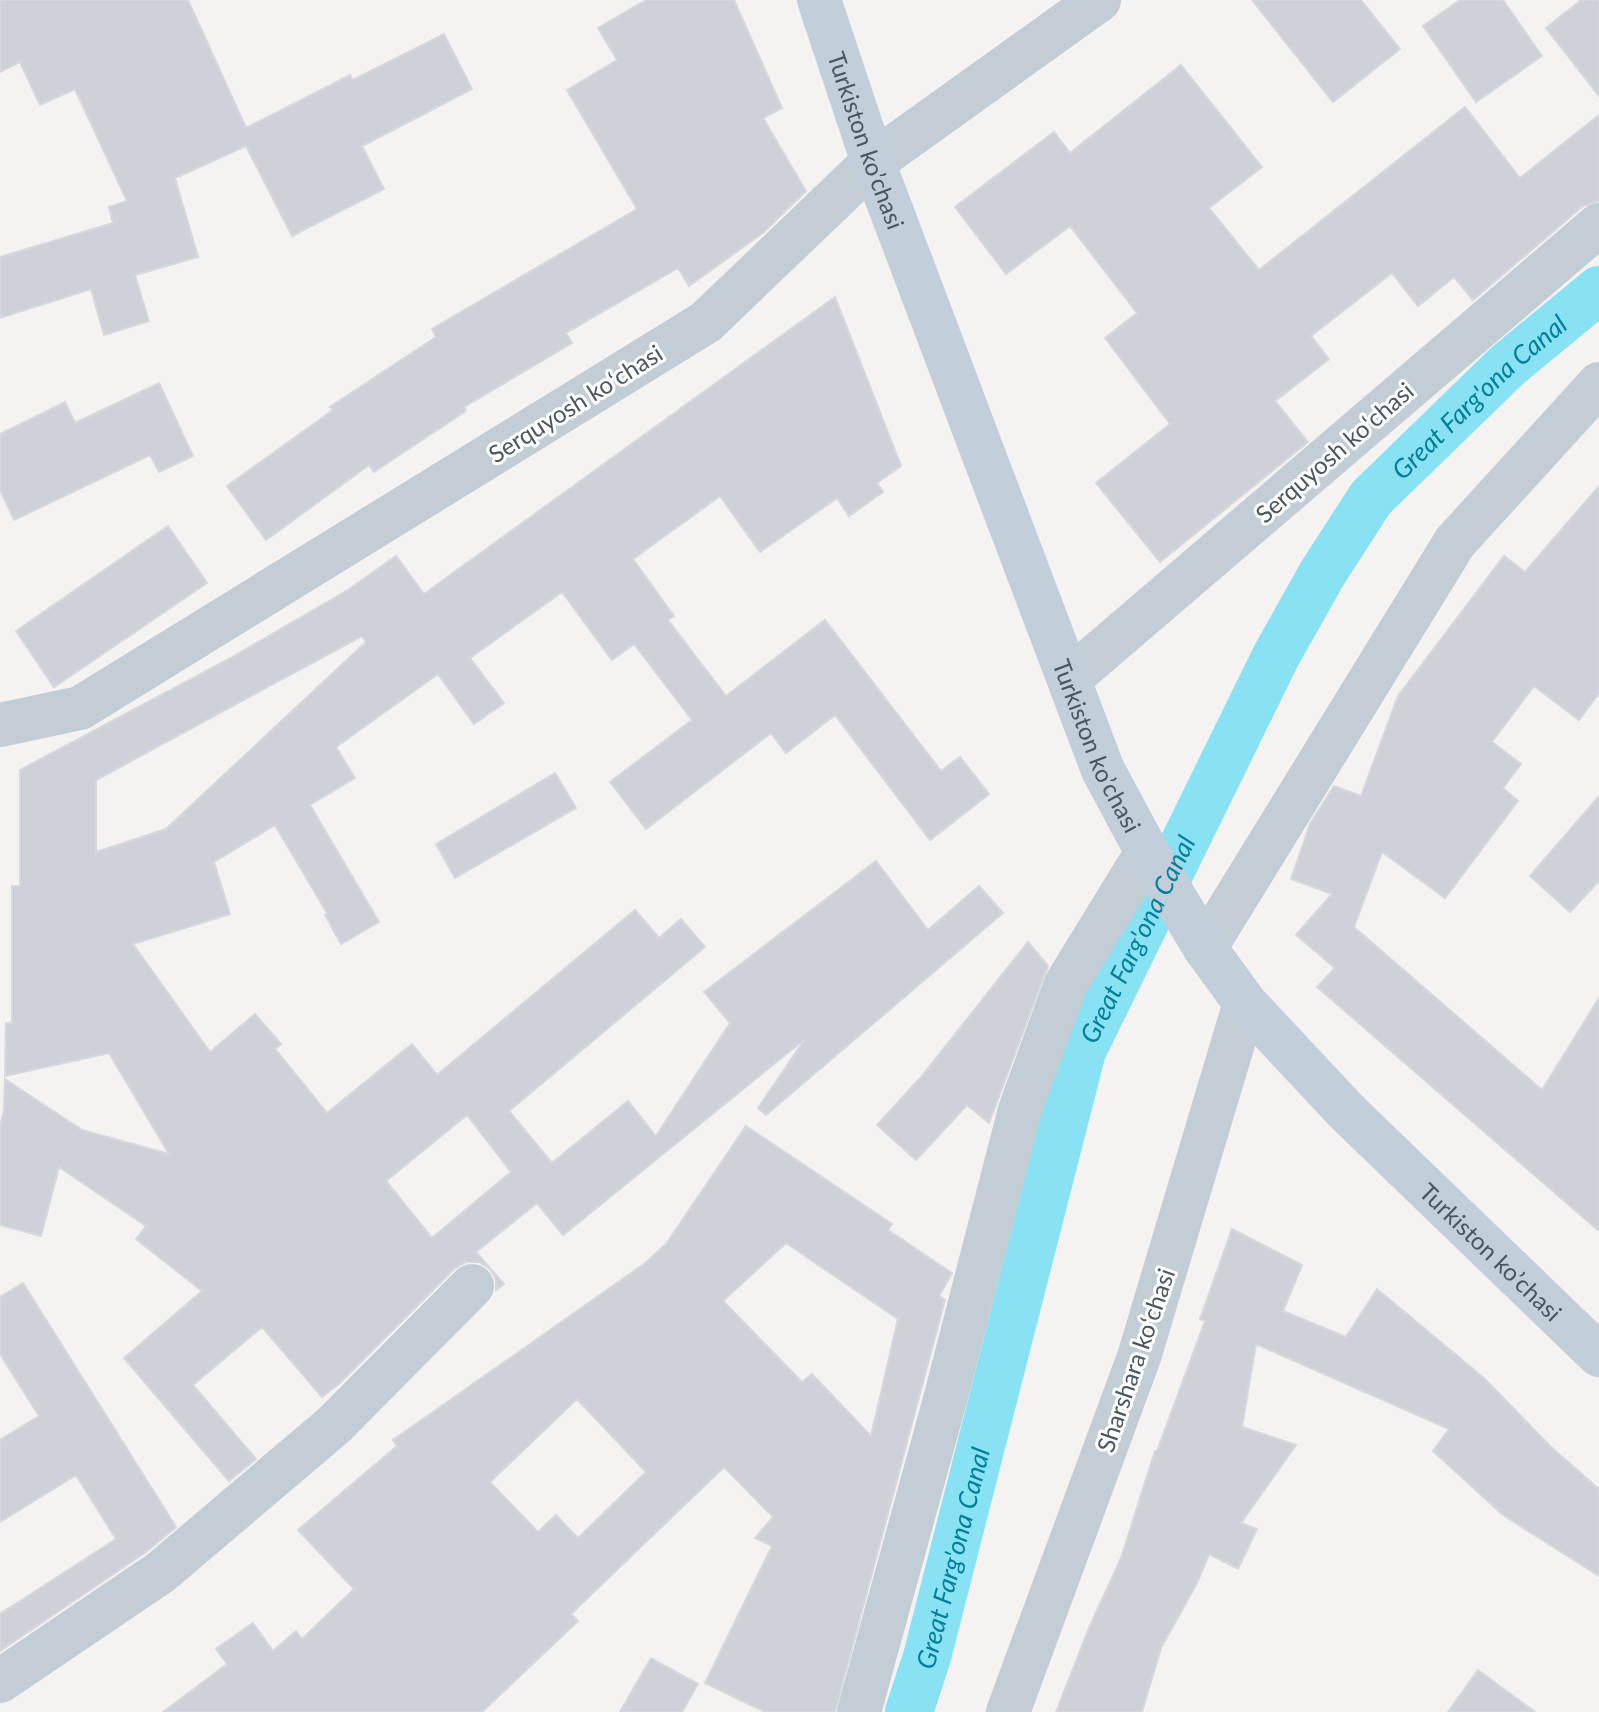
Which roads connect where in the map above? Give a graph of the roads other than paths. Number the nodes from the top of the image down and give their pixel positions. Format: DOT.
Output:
graph roads {
  1 [pos="819,0"];
  2 [pos="1099,0"];
  3 [pos="873,162"];
  4 [pos="1599,225"];
  5 [pos="1599,384"];
  6 [pos="1069,679"];
  7 [pos="0,725"];
  8 [pos="1147,852"];
  9 [pos="1205,948"];
  10 [pos="1245,1003"];
  11 [pos="472,1286"];
  12 [pos="1599,1355"];
  13 [pos="0,1681"];
  14 [pos="859,1712"];
  15 [pos="1008,1712"];
  1 -- 3 [label="main road, Turkiston ko’chasi"];
  2 -- 3 [label="street, Serquyosh koʻchasi"];
  3 -- 6 [label="main road, Turkiston ko’chasi"];
  3 -- 7 [label="street, Serquyosh koʻchasi"];
  4 -- 6 [label="street, Serquyosh koʻchasi"];
  5 -- 9 [label="street"];
  6 -- 8 [label="main road, Turkiston ko’chasi"];
  8 -- 9 [label="main road, Turkiston ko’chasi"];
  8 -- 14 [label="street"];
  9 -- 10 [label="main road, Turkiston ko’chasi"];
  10 -- 12 [label="main road, Turkiston ko’chasi"];
  10 -- 15 [label="street, Sharshara koʻchasi"];
  11 -- 13 [label="street"];
}
